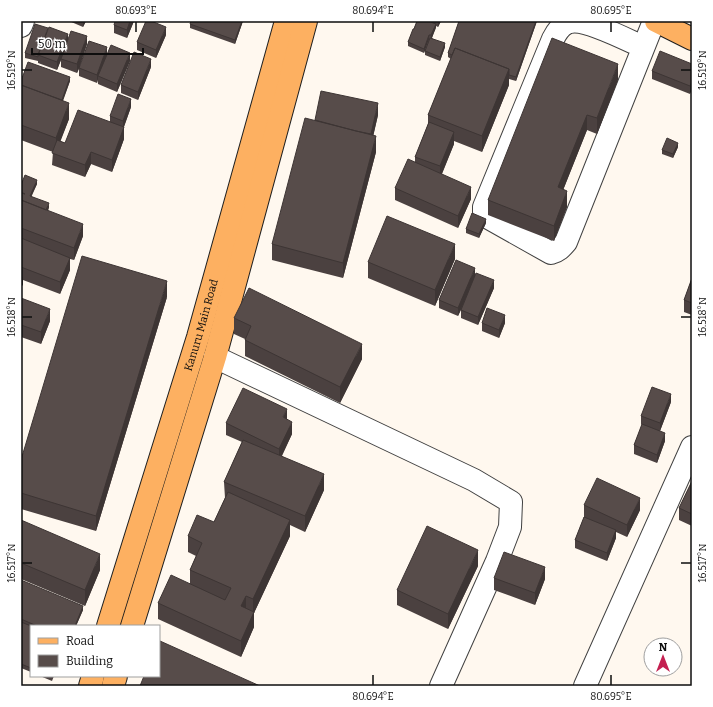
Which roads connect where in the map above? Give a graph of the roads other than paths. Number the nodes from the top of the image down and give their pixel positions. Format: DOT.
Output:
graph roads {
  1 [pos="23,21"];
  2 [pos="286,21"];
  3 [pos="306,21"];
  4 [pos="655,21"];
  5 [pos="21,26"];
  6 [pos="692,39"];
  7 [pos="643,47"];
  8 [pos="215,358"];
  9 [pos="692,447"];
  10 [pos="108,625"];
  11 [pos="132,625"];
  12 [pos="441,686"];
  13 [pos="585,686"];
  1 -- 5 [label="street"];
  2 -- 10 [label="main road, Kanuru Main Road"];
  3 -- 8 [label="main road, Kanuru Main Road"];
  4 -- 6 [label="main road"];
  4 -- 7 [label="street"];
  7 -- 7 [label="street"];
  8 -- 11 [label="main road, Kanuru Main Road"];
  8 -- 12 [label="street"];
  9 -- 13 [label="street"];
}
